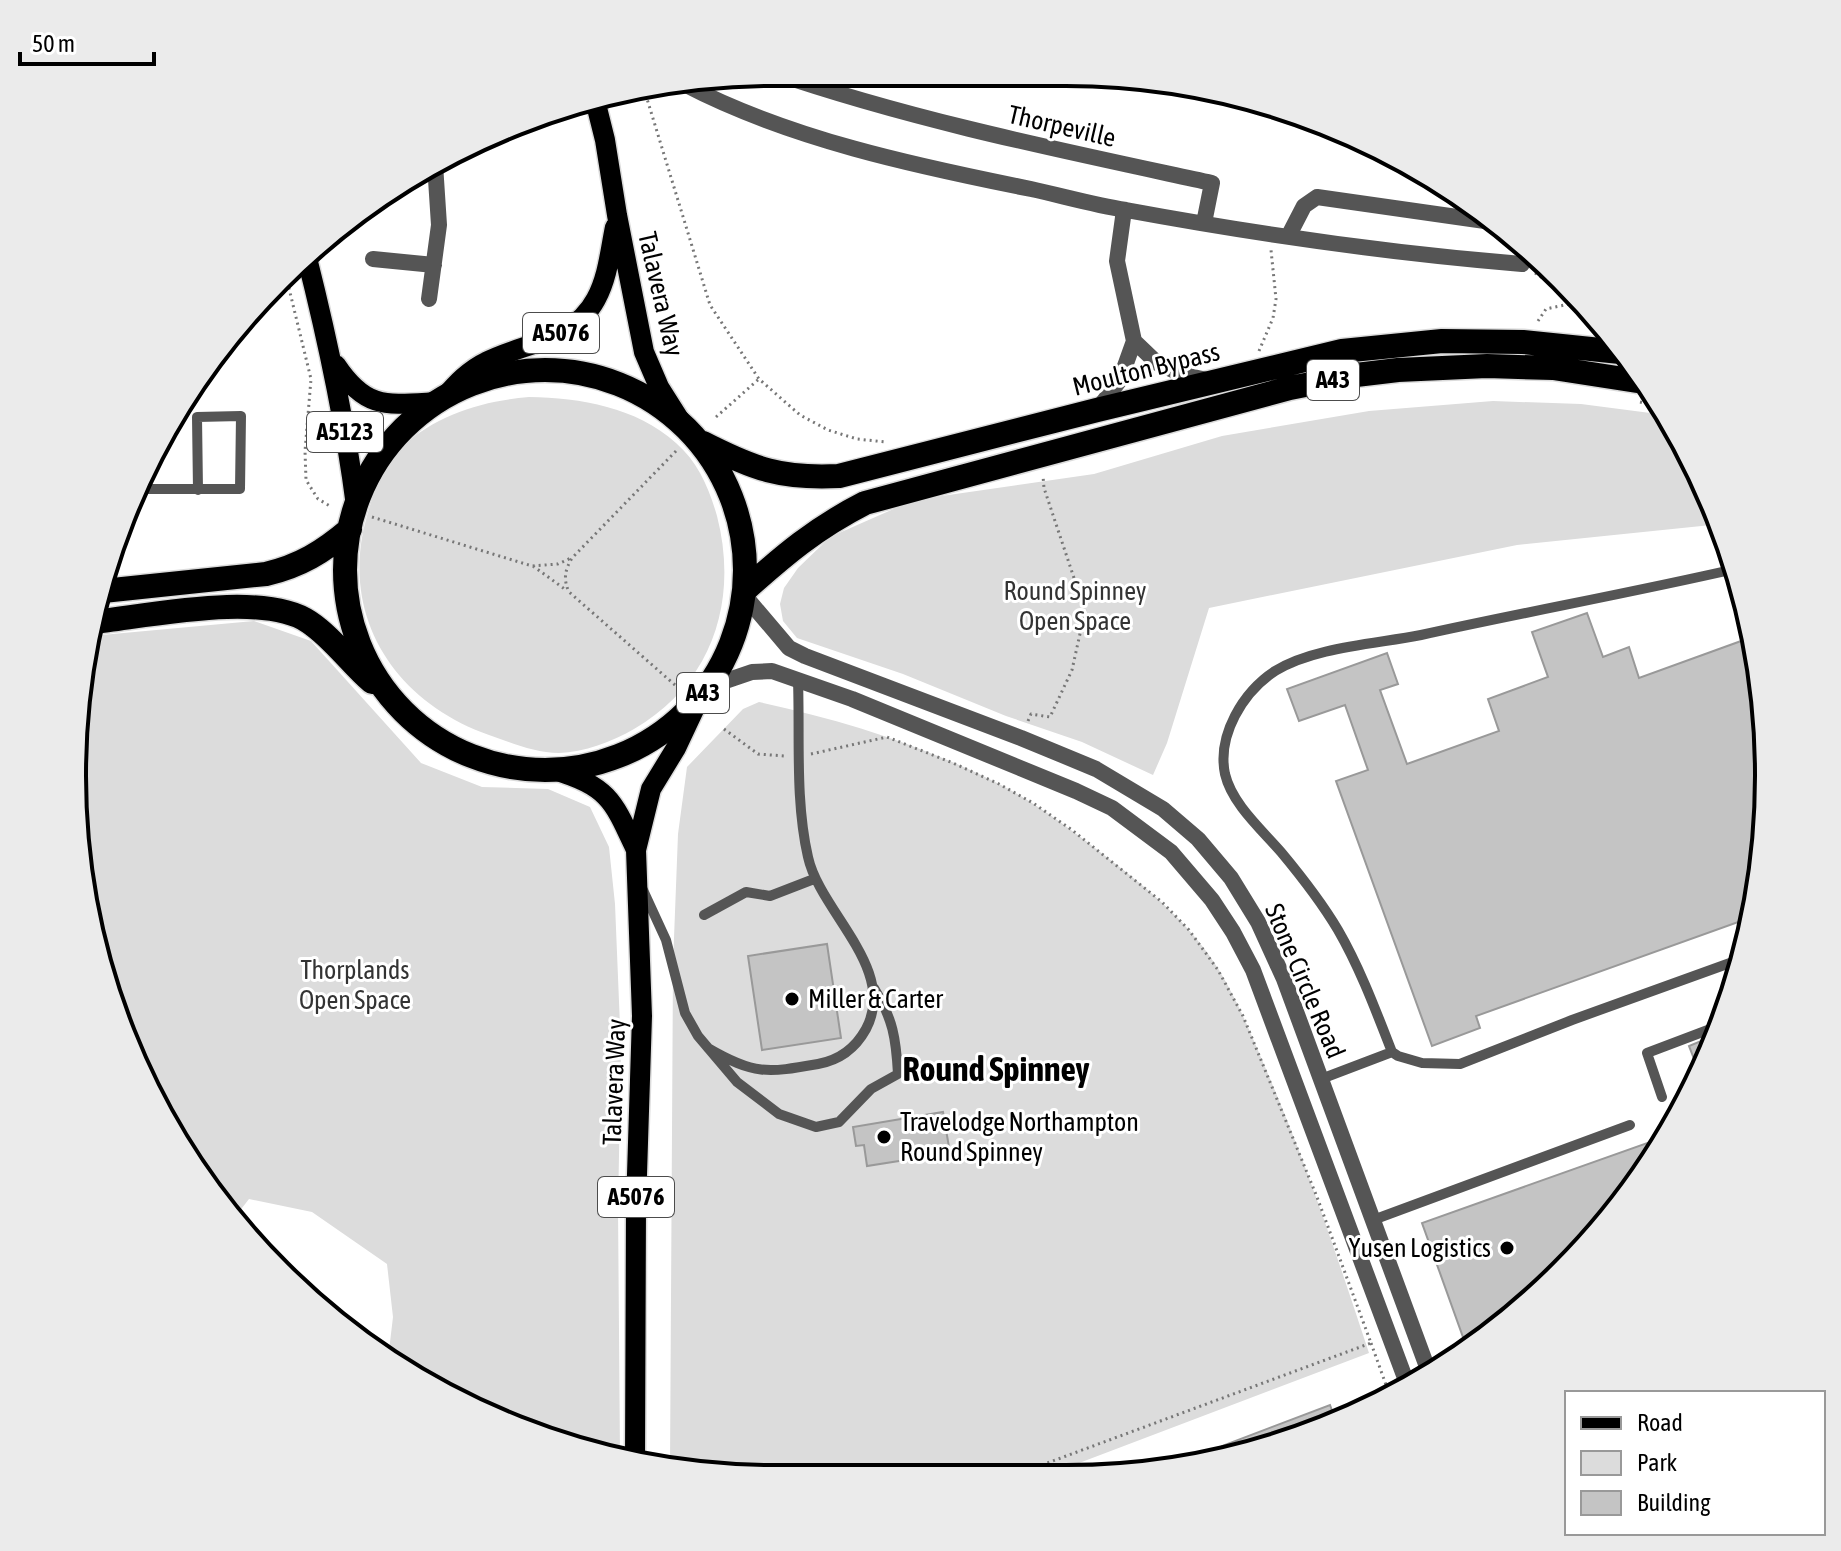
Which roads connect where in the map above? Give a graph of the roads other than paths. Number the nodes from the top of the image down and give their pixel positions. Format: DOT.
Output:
graph roads {
  1 [pos="816,86"];
  2 [pos="700,90"];
  3 [pos="597,109"];
  4 [pos="436,176"];
  5 [pos="1124,210"];
  6 [pos="617,215"];
  7 [pos="1473,219"];
  8 [pos="1204,223"];
  9 [pos="1289,235"];
  10 [pos="1520,257"];
  11 [pos="373,259"];
  12 [pos="434,265"];
  13 [pos="309,268"];
  14 [pos="429,299"];
  15 [pos="1134,341"];
  16 [pos="1609,351"];
  17 [pos="332,358"];
  18 [pos="1213,381"];
  19 [pos="1635,390"];
  20 [pos="440,400"];
  21 [pos="1097,410"];
  22 [pos="685,439"];
  23 [pos="148,490"];
  24 [pos="198,490"];
  25 [pos="359,517"];
  26 [pos="1724,571"];
  27 [pos="111,590"];
  28 [pos="744,593"];
  29 [pos="104,621"];
  30 [pos="798,680"];
  31 [pos="704,692"];
  32 [pos="398,705"];
  33 [pos="554,770"];
  34 [pos="636,850"];
  35 [pos="637,878"];
  36 [pos="814,879"];
  37 [pos="704,915"];
  38 [pos="1729,963"];
  39 [pos="872,986"];
  40 [pos="1706,1031"];
  41 [pos="708,1048"];
  42 [pos="1392,1052"];
  43 [pos="1321,1079"];
  44 [pos="1662,1097"];
  45 [pos="1630,1125"];
  46 [pos="1373,1220"];
  47 [pos="1426,1363"];
  48 [pos="1404,1376"];
  49 [pos="635,1451"];
  1 -- 8 [label="street, Thorpeville"];
  2 -- 5 [label="street"];
  3 -- 6 [label="main road, Talavera Way / A5076"];
  4 -- 12 [label="street"];
  5 -- 8 [label="street"];
  5 -- 15 [label="street"];
  6 -- 20 [label="main road, Talavera Way / A5076"];
  6 -- 22 [label="main road, Talavera Way / A5076"];
  7 -- 9 [label="street"];
  8 -- 9 [label="street"];
  9 -- 10 [label="street"];
  11 -- 12 [label="street"];
  12 -- 14 [label="street"];
  13 -- 17 [label="main road, A5123"];
  15 -- 18 [label="street"];
  15 -- 21 [label="street"];
  16 -- 18 [label="highway, Moulton Bypass / A43"];
  17 -- 20 [label="main road, A5123"];
  17 -- 25 [label="main road, A5123"];
  18 -- 21 [label="highway, Moulton Bypass / A43"];
  19 -- 28 [label="highway, A43"];
  20 -- 22 [label="highway, A43"];
  20 -- 25 [label="highway, A43"];
  21 -- 22 [label="highway, Moulton Bypass / A43"];
  22 -- 28 [label="highway, A43"];
  23 -- 24 [label="lane"];
  24 -- 24 [label="lane"];
  25 -- 27 [label="highway, A43"];
  25 -- 32 [label="highway, A43"];
  26 -- 42 [label="lane"];
  28 -- 31 [label="highway, A43"];
  28 -- 43 [label="street, Stone Circle Road"];
  29 -- 32 [label="highway, A43"];
  30 -- 31 [label="street, Stone Circle Road"];
  30 -- 36 [label="lane"];
  30 -- 48 [label="street, Stone Circle Road"];
  31 -- 33 [label="highway, A43"];
  31 -- 34 [label="main road, Talavera Way / A5076"];
  32 -- 33 [label="highway, A43"];
  33 -- 34 [label="main road, Talavera Way / A5076"];
  34 -- 35 [label="main road, Talavera Way / A5076"];
  35 -- 41 [label="lane"];
  35 -- 49 [label="main road, Talavera Way / A5076"];
  36 -- 37 [label="lane"];
  36 -- 39 [label="lane"];
  38 -- 42 [label="lane"];
  39 -- 41 [label="lane"];
  39 -- 41 [label="lane"];
  40 -- 44 [label="lane"];
  42 -- 43 [label="lane"];
  43 -- 46 [label="street, Stone Circle Road"];
  45 -- 46 [label="lane"];
  46 -- 47 [label="street, Stone Circle Road"];
}
